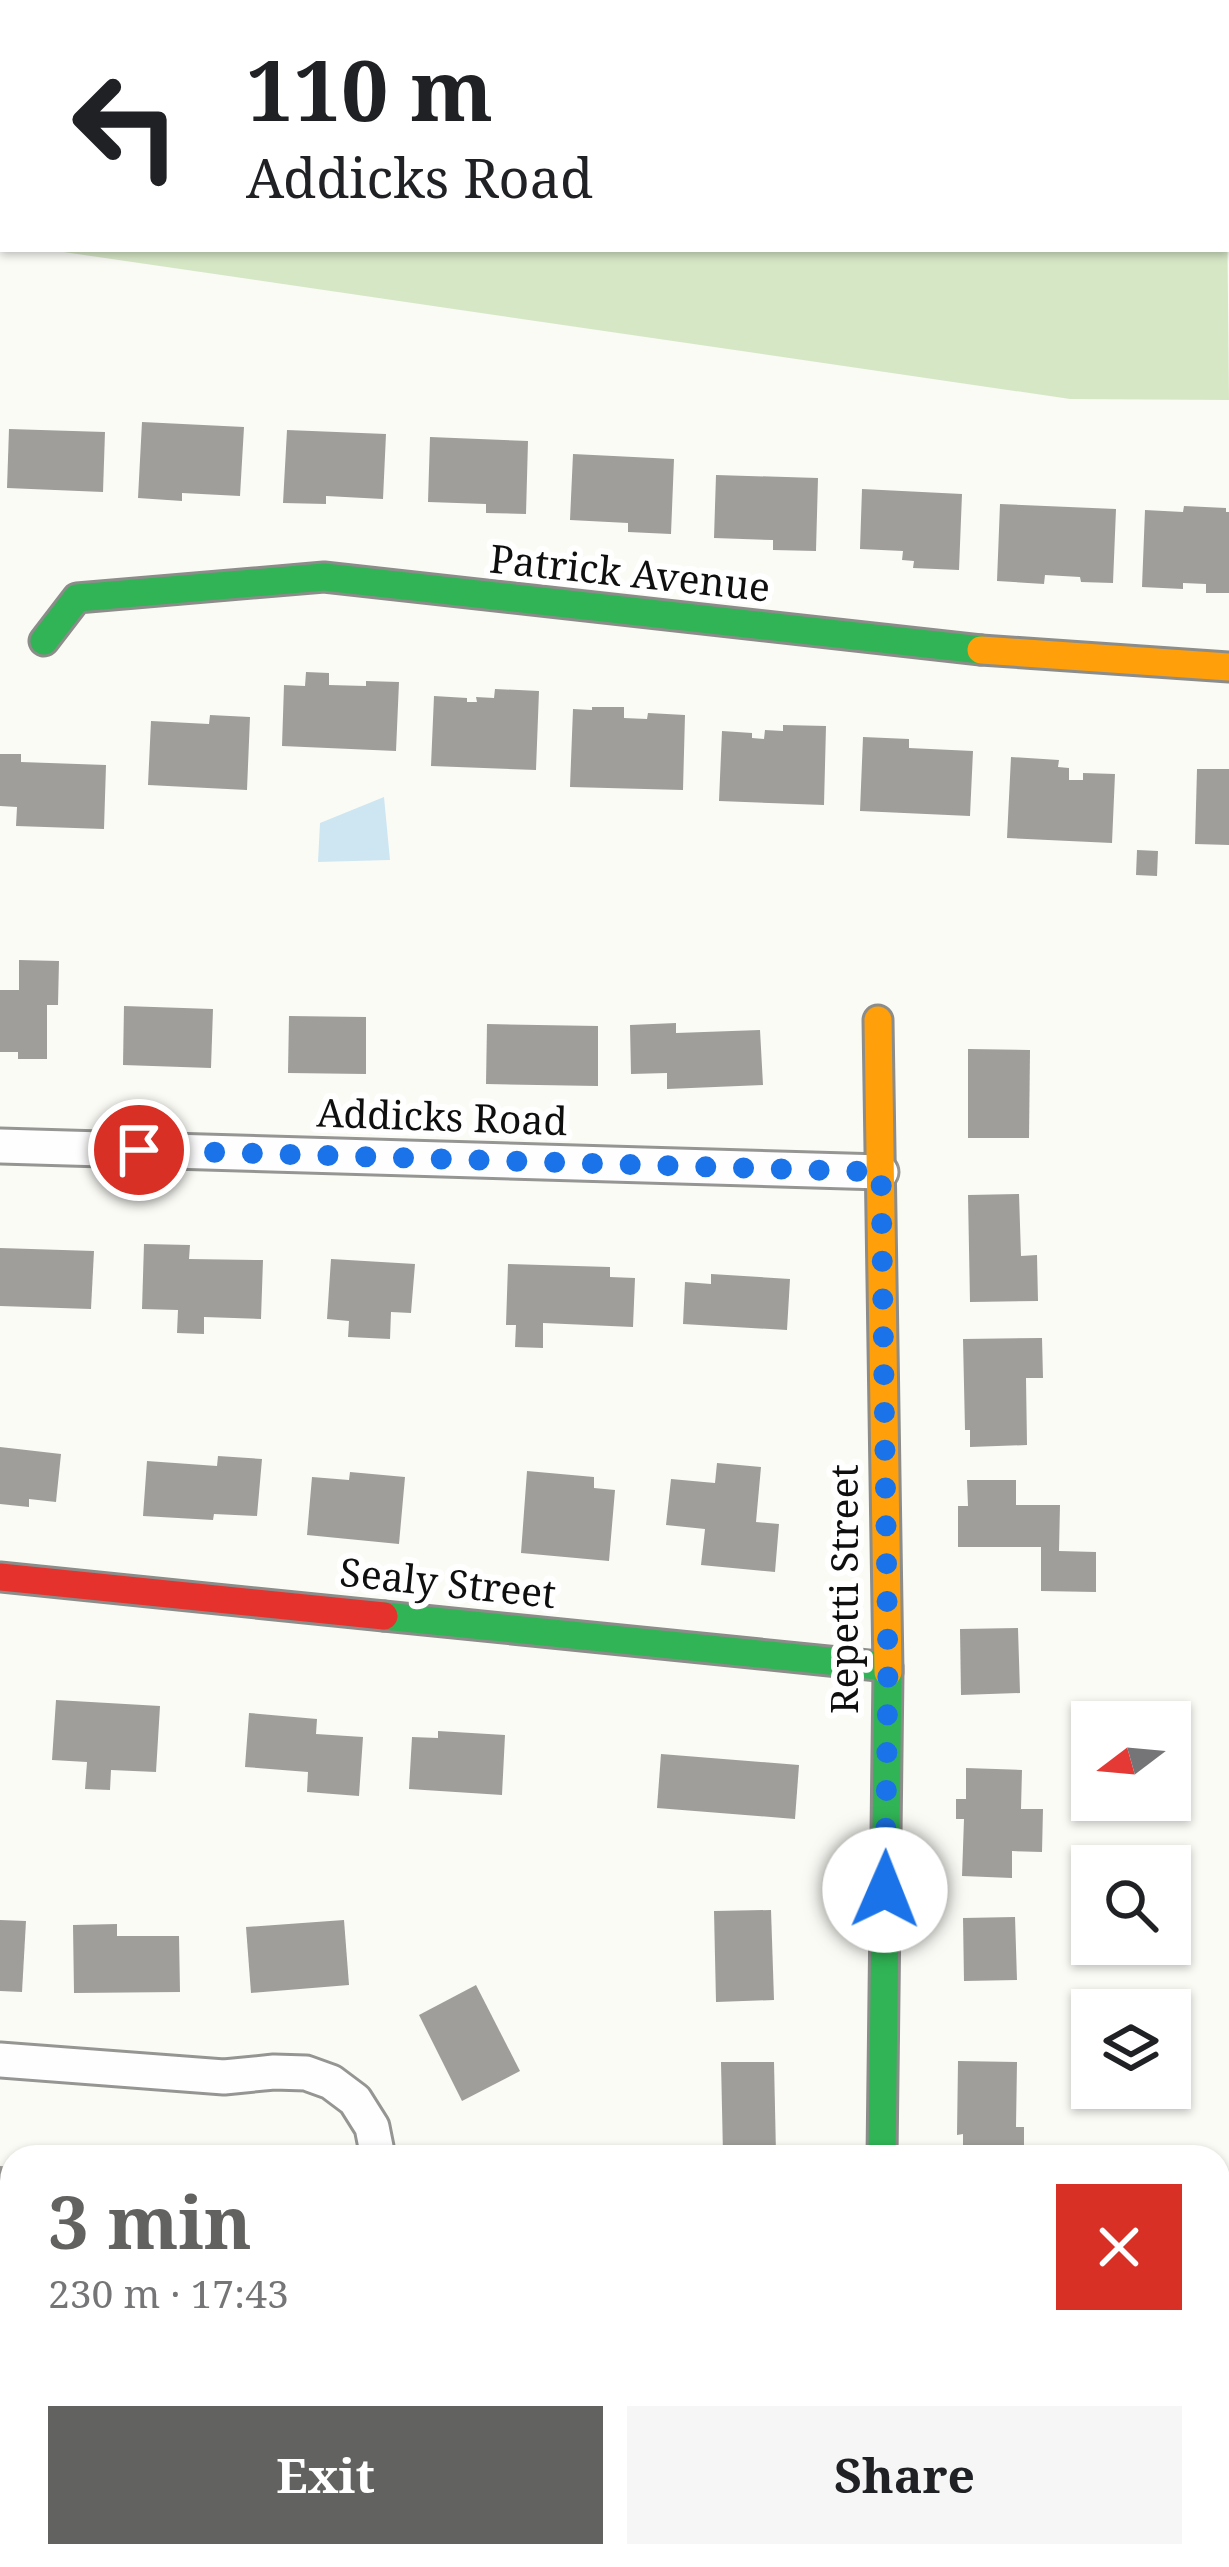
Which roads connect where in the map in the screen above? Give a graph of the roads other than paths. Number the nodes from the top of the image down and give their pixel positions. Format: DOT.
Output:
graph roads {
  1 [pos="44,641"];
  2 [pos="1229,667"];
  3 [pos="878,1020"];
  4 [pos="0,1146"];
  5 [pos="881,1172"];
  6 [pos="0,1577"];
  7 [pos="888,1667"];
  8 [pos="0,2060"];
  9 [pos="376,2145"];
  10 [pos="882,2145"];
  1 -- 2 [label="street, Patrick Avenue"];
  3 -- 5 [label="street, Repetti Street"];
  4 -- 5 [label="street, Addicks Road"];
  5 -- 7 [label="street, Repetti Street"];
  6 -- 7 [label="street, Sealy Street"];
  7 -- 10 [label="street, Repetti Street"];
  8 -- 9 [label="street"];
}
